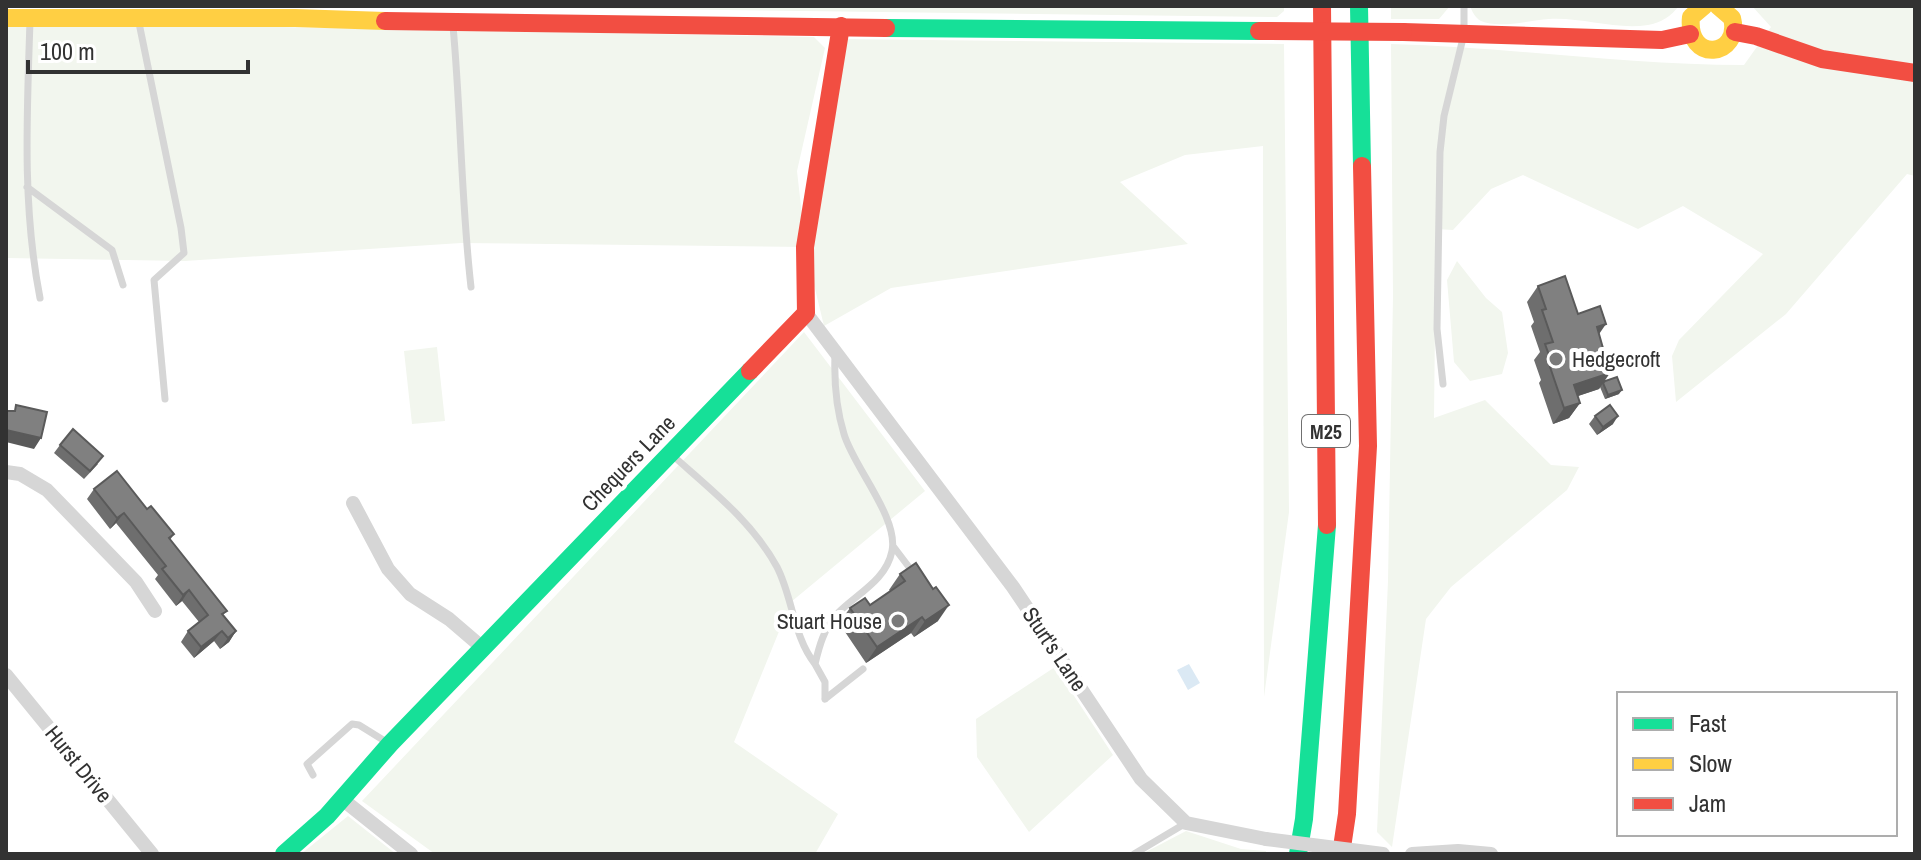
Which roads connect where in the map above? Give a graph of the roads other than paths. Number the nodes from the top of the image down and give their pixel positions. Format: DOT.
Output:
graph roads {
  1 [pos="1322,6"];
  2 [pos="1359,6"];
  3 [pos="1464,6"];
  4 [pos="1704,6"];
  5 [pos="1718,6"];
  6 [pos="6,18"];
  7 [pos="30,18"];
  8 [pos="139,20"];
  9 [pos="453,24"];
  10 [pos="841,26"];
  11 [pos="1735,32"];
  12 [pos="1464,34"];
  13 [pos="1690,34"];
  14 [pos="1915,73"];
  15 [pos="27,187"];
  16 [pos="123,285"];
  17 [pos="471,287"];
  18 [pos="40,298"];
  19 [pos="806,313"];
  20 [pos="835,353"];
  21 [pos="1443,384"];
  22 [pos="165,399"];
  23 [pos="671,454"];
  24 [pos="6,472"];
  25 [pos="353,503"];
  26 [pos="892,544"];
  27 [pos="148,573"];
  28 [pos="136,582"];
  29 [pos="924,587"];
  30 [pos="155,611"];
  31 [pos="484,649"];
  32 [pos="815,664"];
  33 [pos="863,669"];
  34 [pos="6,675"];
  35 [pos="390,744"];
  36 [pos="313,775"];
  37 [pos="342,799"];
  38 [pos="1186,823"];
  39 [pos="152,854"];
  40 [pos="284,854"];
  41 [pos="411,854"];
  42 [pos="1134,854"];
  43 [pos="1298,854"];
  44 [pos="1341,854"];
  45 [pos="1383,854"];
  46 [pos="1412,854"];
  47 [pos="1491,854"];
  1 -- 43 [label="main road, M25"];
  2 -- 44 [label="main road, M25"];
  3 -- 12 [label="lane"];
  4 -- 13 [label="main road"];
  5 -- 11 [label="main road"];
  6 -- 7 [label="main road"];
  7 -- 8 [label="main road"];
  7 -- 15 [label="lane"];
  8 -- 9 [label="main road"];
  8 -- 22 [label="lane"];
  9 -- 10 [label="main road"];
  9 -- 17 [label="lane"];
  10 -- 12 [label="main road, bridge"];
  10 -- 19 [label="main road"];
  11 -- 13 [label="main road"];
  11 -- 14 [label="main road"];
  12 -- 13 [label="main road"];
  12 -- 21 [label="lane"];
  15 -- 16 [label="lane"];
  15 -- 18 [label="lane"];
  19 -- 20 [label="street, Sturt's Lane"];
  19 -- 23 [label="main road, Chequers Lane"];
  20 -- 26 [label="lane"];
  20 -- 38 [label="street, Sturt's Lane"];
  23 -- 31 [label="main road, Chequers Lane"];
  23 -- 32 [label="lane"];
  24 -- 28 [label="street"];
  25 -- 31 [label="street"];
  26 -- 29 [label="lane"];
  26 -- 32 [label="lane"];
  27 -- 28 [label="street"];
  28 -- 30 [label="street"];
  31 -- 35 [label="main road, Chequers Lane"];
  32 -- 33 [label="lane"];
  34 -- 39 [label="street, Hurst Drive"];
  35 -- 36 [label="lane"];
  35 -- 37 [label="main road, Chequers Lane"];
  37 -- 40 [label="main road, Chequers Lane"];
  37 -- 41 [label="street"];
  38 -- 42 [label="lane"];
  38 -- 45 [label="street, bridge"];
  46 -- 47 [label="street"];
}
